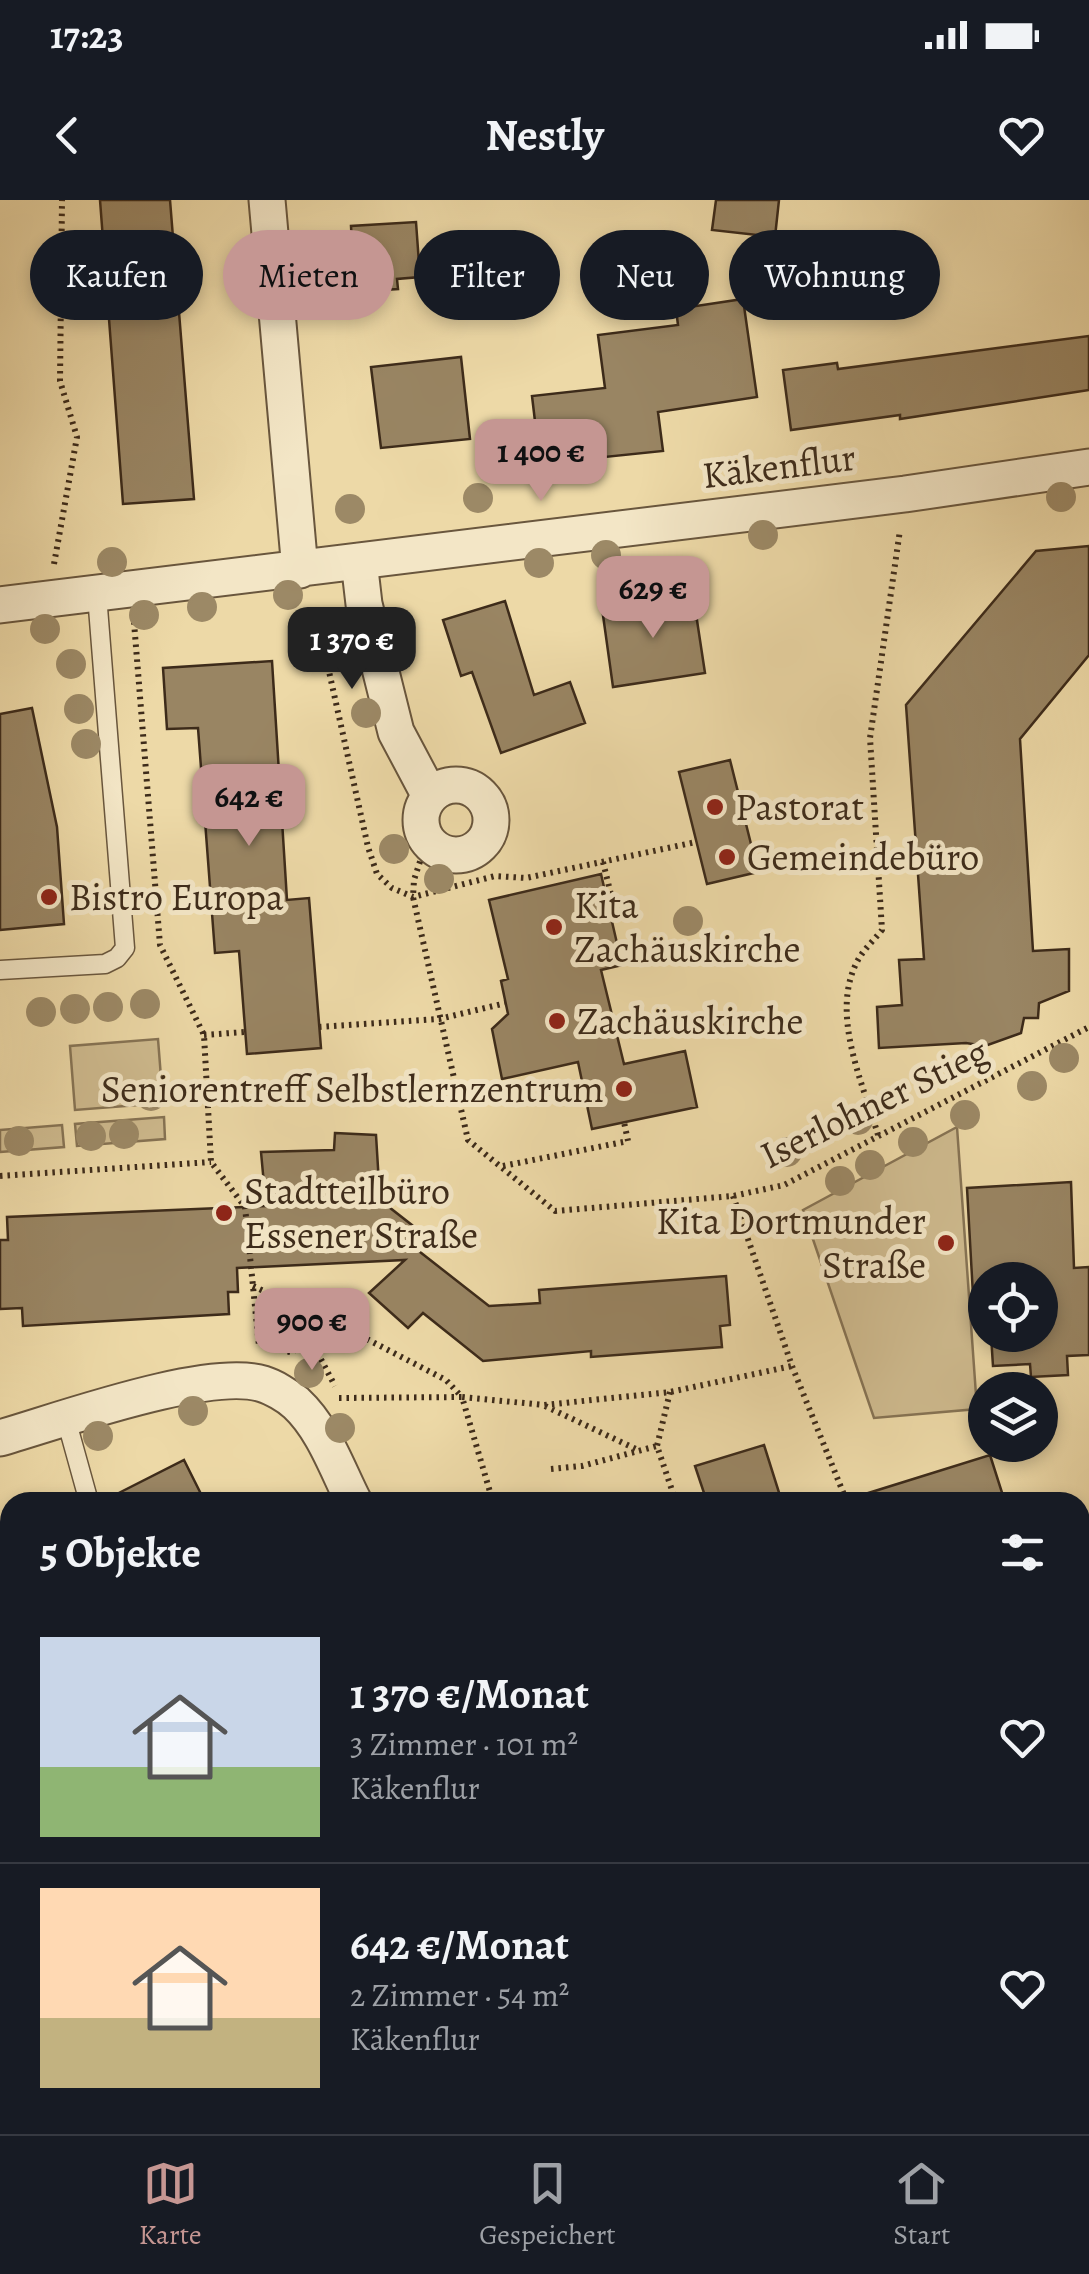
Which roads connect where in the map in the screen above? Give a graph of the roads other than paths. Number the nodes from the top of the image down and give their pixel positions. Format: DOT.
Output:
graph roads {
  1 [pos="267,200"];
  2 [pos="1089,467"];
  3 [pos="359,560"];
  4 [pos="300,570"];
  5 [pos="114,593"];
  6 [pos="0,605"];
  7 [pos="430,796"];
  8 [pos="0,970"];
  9 [pos="66,1420"];
  10 [pos="0,1438"];
  11 [pos="86,1492"];
  12 [pos="349,1492"];
  1 -- 4 [label="street"];
  2 -- 3 [label="street, Käkenflur"];
  3 -- 4 [label="street, Käkenflur"];
  3 -- 7 [label="street"];
  4 -- 5 [label="street, Käkenflur"];
  5 -- 6 [label="street, Käkenflur"];
  5 -- 8 [label="lane"];
  7 -- 7 [label="street"];
  9 -- 10 [label="street"];
  9 -- 11 [label="lane"];
  9 -- 12 [label="street"];
}
